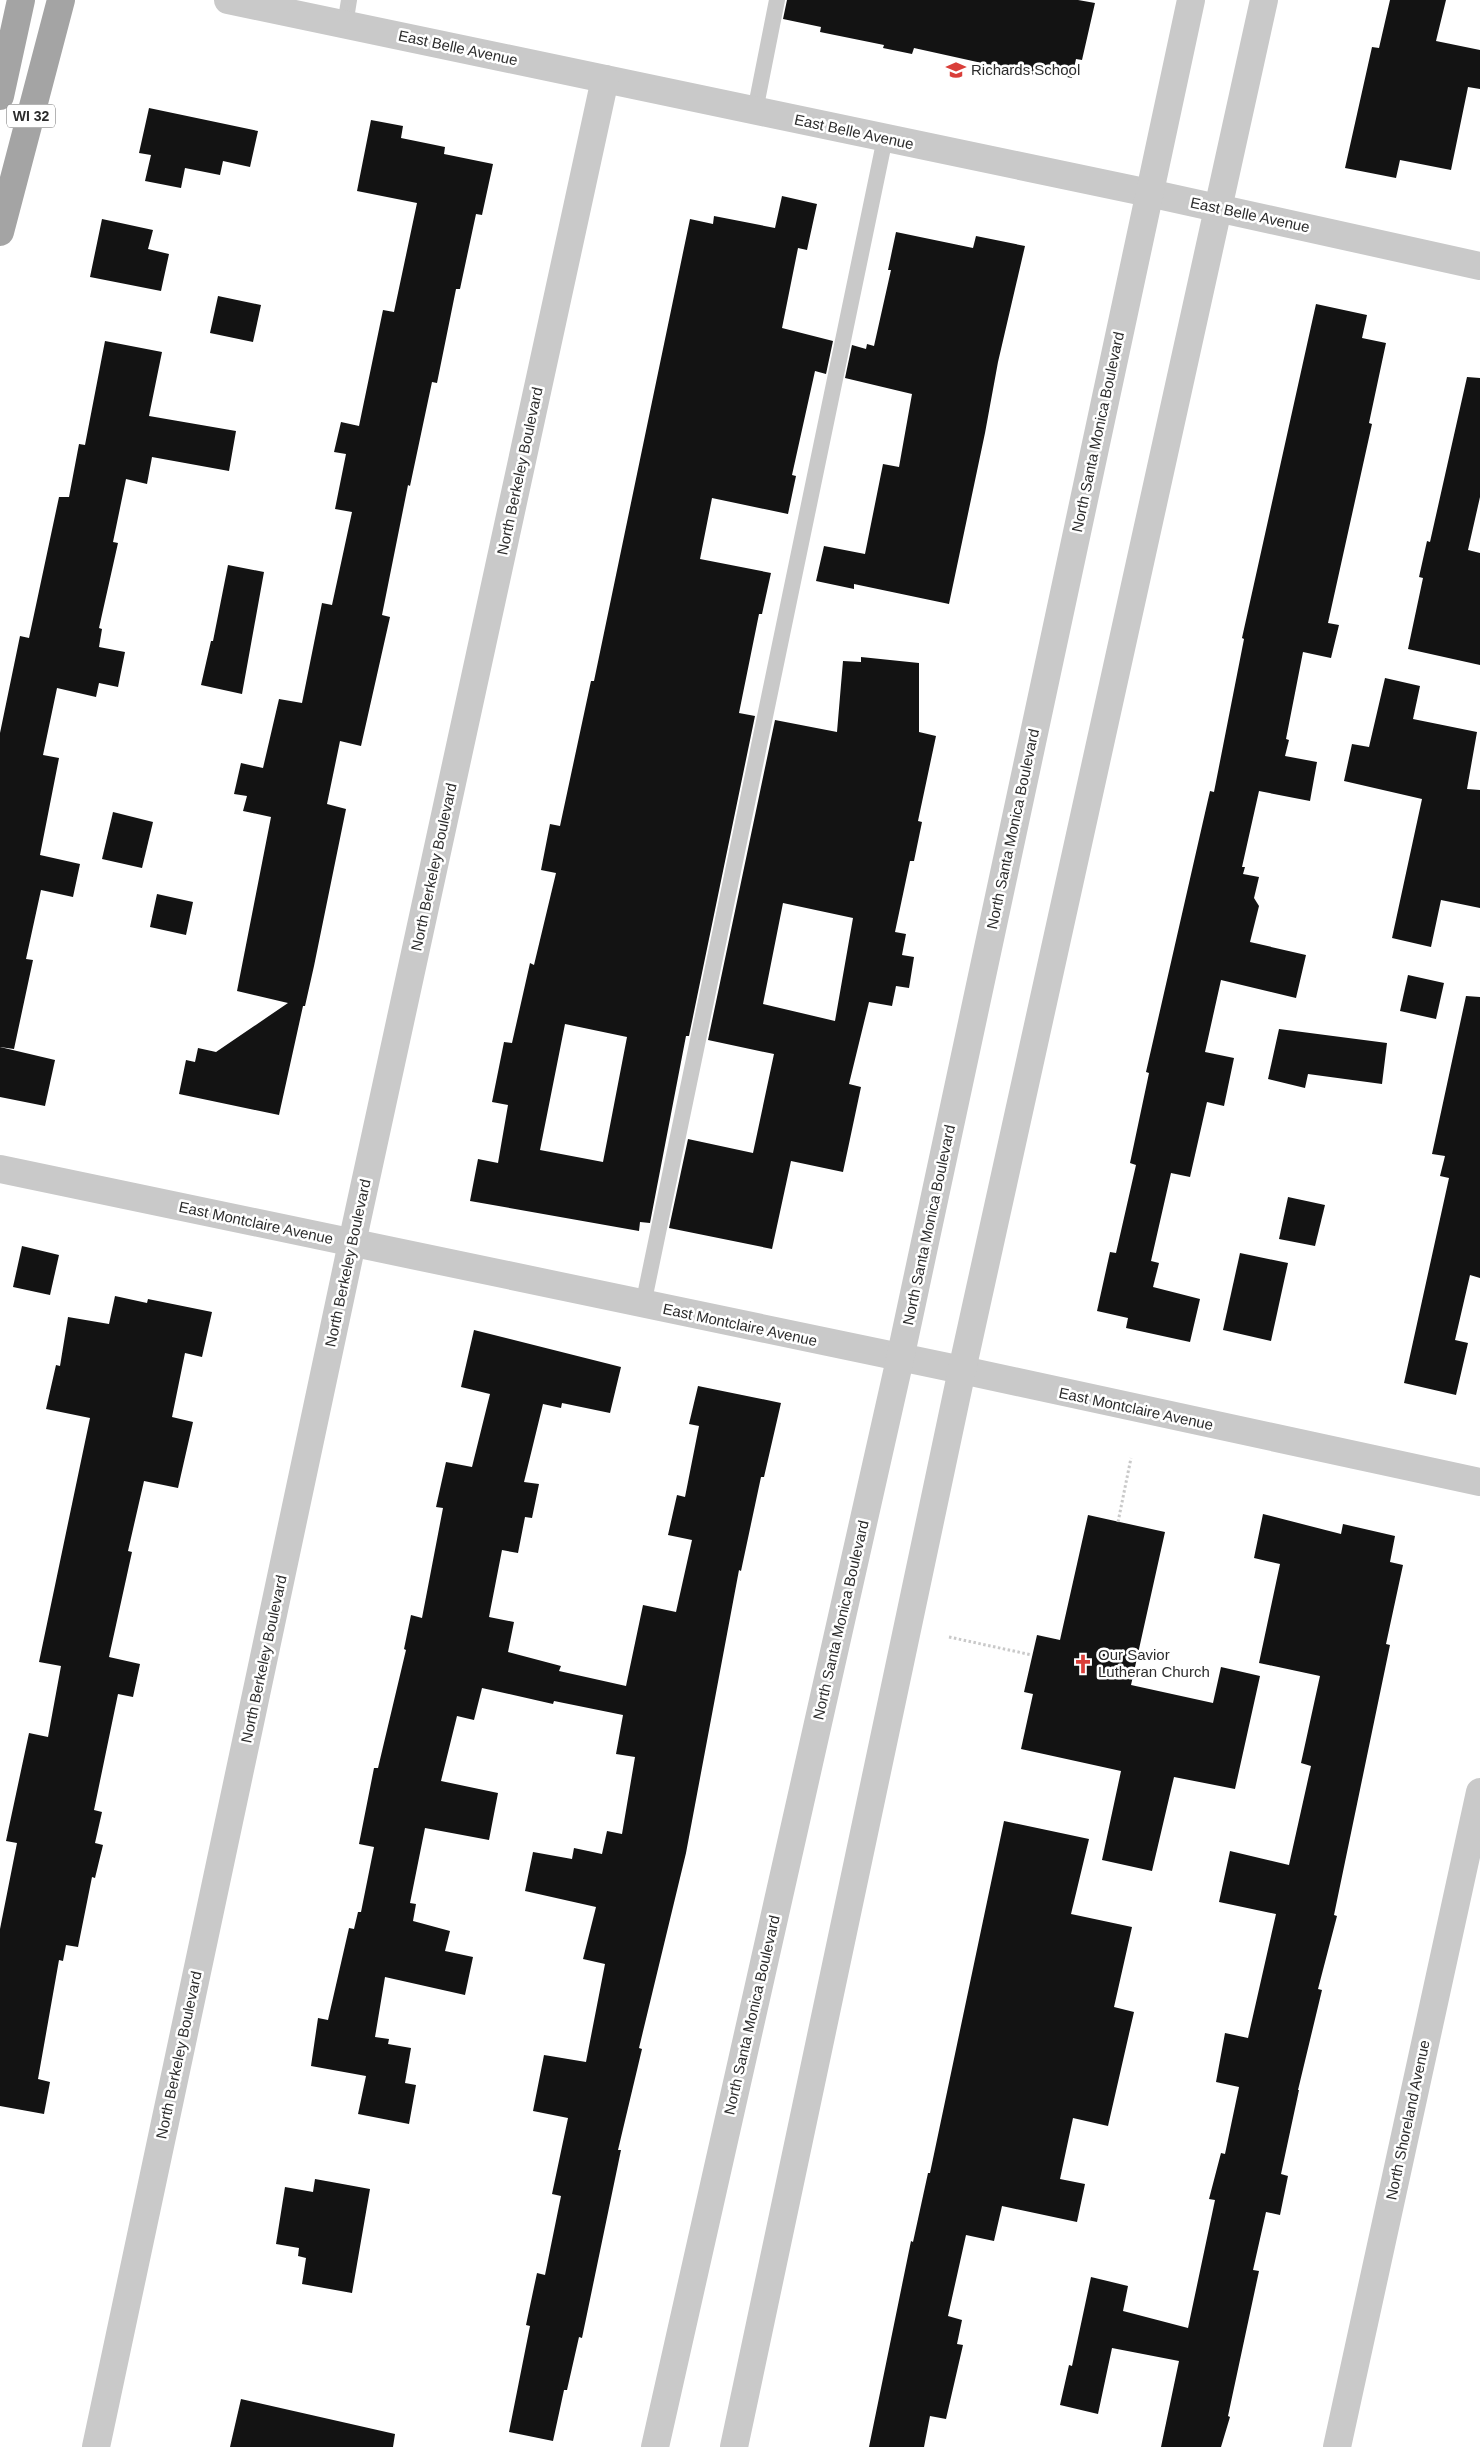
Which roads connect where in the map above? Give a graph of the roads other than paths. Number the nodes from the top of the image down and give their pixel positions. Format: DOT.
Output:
graph roads {
  1 [pos="21,0"];
  2 [pos="61,0"];
  3 [pos="228,0"];
  4 [pos="777,0"];
  5 [pos="1191,0"];
  6 [pos="1264,0"];
  7 [pos="347,12"];
  8 [pos="605,79"];
  9 [pos="0,96"];
  10 [pos="755,111"];
  11 [pos="885,138"];
  12 [pos="1148,193"];
  13 [pos="1220,208"];
  14 [pos="0,232"];
  15 [pos="1480,266"];
  16 [pos="0,1169"];
  17 [pos="352,1243"];
  18 [pos="643,1305"];
  19 [pos="900,1358"];
  20 [pos="962,1370"];
  21 [pos="1480,1482"];
  22 [pos="1480,1792"];
  23 [pos="96,2447"];
  24 [pos="655,2447"];
  25 [pos="734,2447"];
  26 [pos="1337,2447"];
  1 -- 9 [label="main road, WI 32"];
  2 -- 14 [label="main road, WI 32"];
  3 -- 7 [label="street, East Belle Avenue"];
  4 -- 10 [label="lane"];
  5 -- 12 [label="street, North Santa Monica Boulevard"];
  6 -- 13 [label="street"];
  7 -- 8 [label="street, East Belle Avenue"];
  8 -- 10 [label="street, East Belle Avenue"];
  8 -- 17 [label="street, North Berkeley Boulevard"];
  10 -- 11 [label="street, East Belle Avenue"];
  11 -- 12 [label="street, East Belle Avenue"];
  11 -- 18 [label="lane"];
  12 -- 13 [label="street, East Belle Avenue"];
  12 -- 19 [label="street, North Santa Monica Boulevard"];
  13 -- 15 [label="street, East Belle Avenue"];
  13 -- 20 [label="street"];
  16 -- 17 [label="street, East Montclaire Avenue"];
  17 -- 18 [label="street, East Montclaire Avenue"];
  17 -- 23 [label="street, North Berkeley Boulevard"];
  18 -- 19 [label="street, East Montclaire Avenue"];
  19 -- 20 [label="street, East Montclaire Avenue"];
  19 -- 24 [label="street, North Santa Monica Boulevard"];
  20 -- 21 [label="street, East Montclaire Avenue"];
  20 -- 25 [label="street"];
  22 -- 26 [label="street, North Shoreland Avenue"];
}
